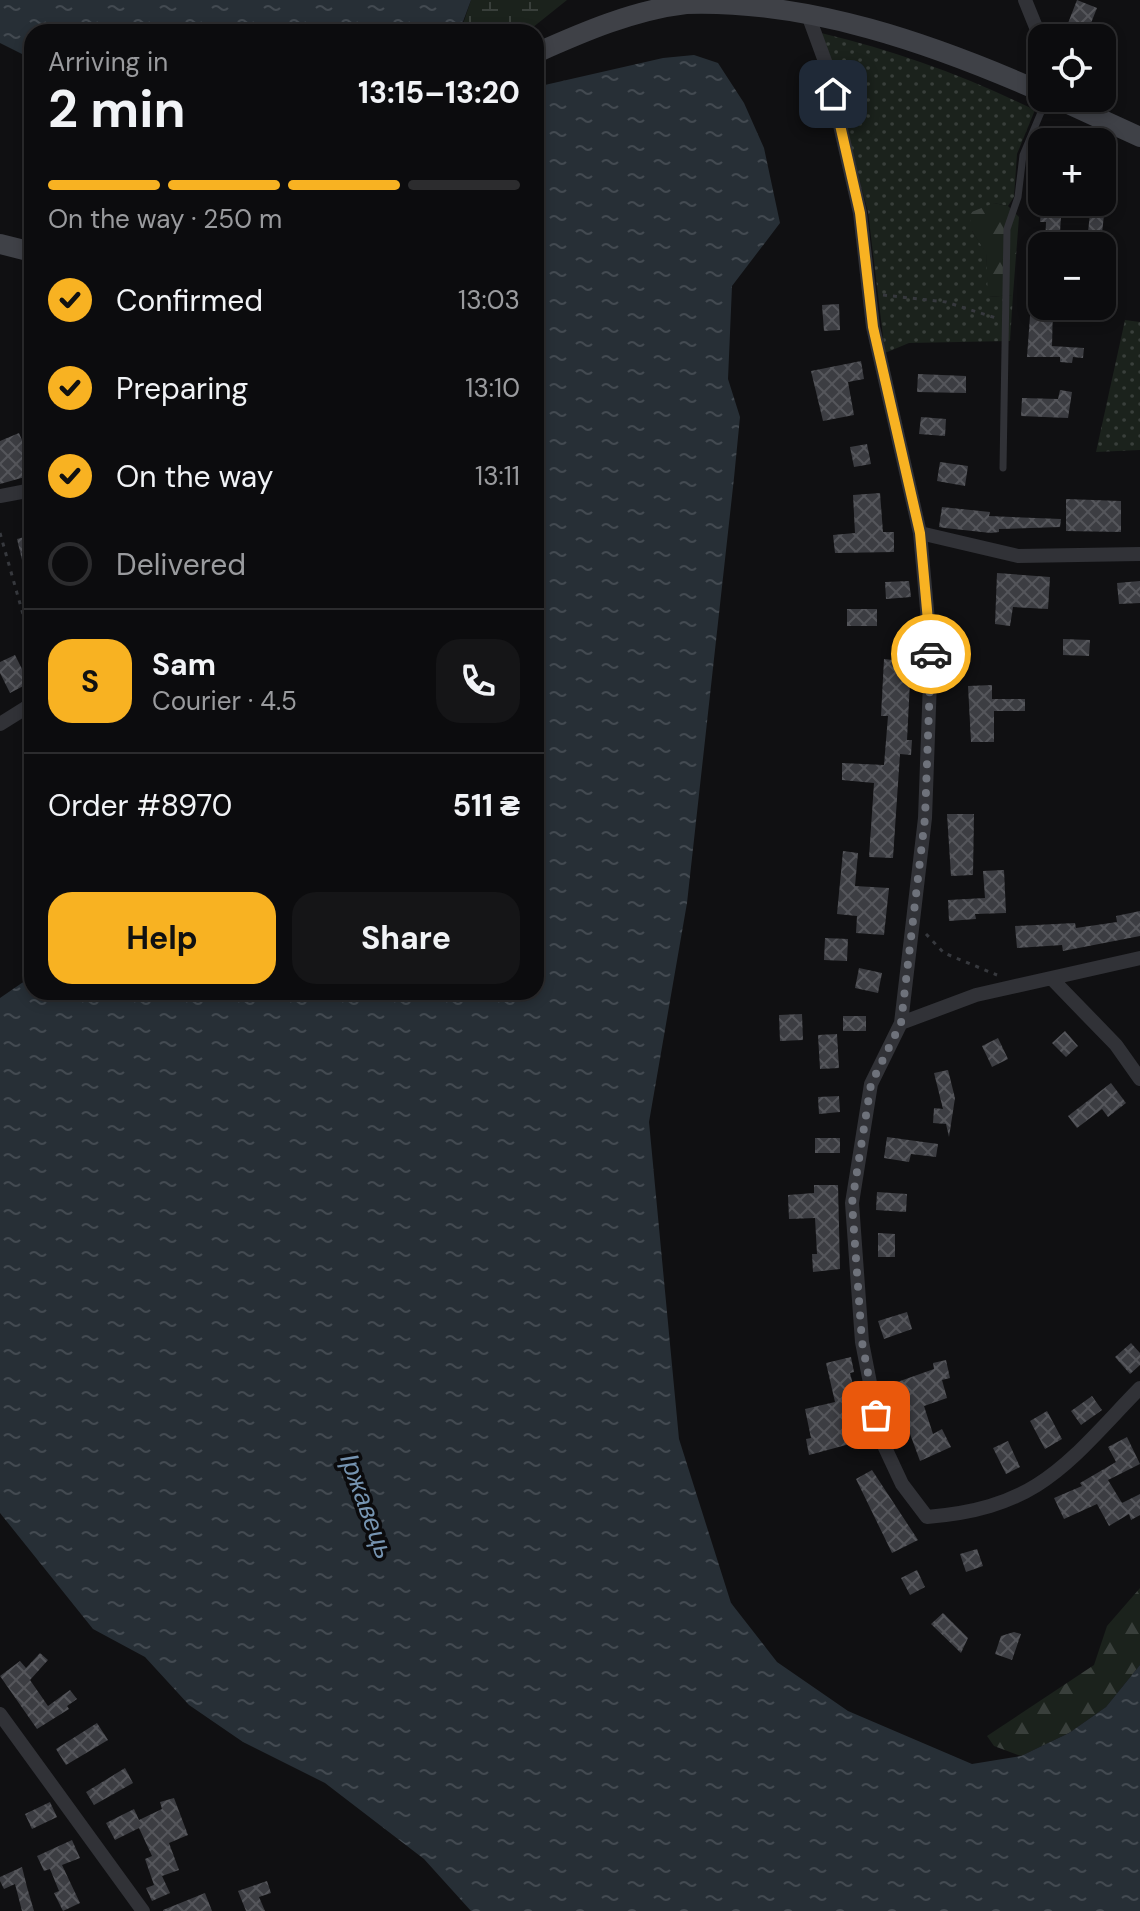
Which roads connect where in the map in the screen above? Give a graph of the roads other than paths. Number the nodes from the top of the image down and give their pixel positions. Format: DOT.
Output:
graph roads {
  1 [pos="1025,0"];
  2 [pos="688,2"];
  3 [pos="807,12"];
  4 [pos="1035,24"];
  5 [pos="544,49"];
  6 [pos="1028,86"];
  7 [pos="1041,112"];
  8 [pos="1086,112"];
  9 [pos="1140,137"];
  10 [pos="0,244"];
  11 [pos="24,250"];
  12 [pos="1003,468"];
  13 [pos="24,492"];
  14 [pos="0,496"];
  15 [pos="920,533"];
  16 [pos="1140,554"];
  17 [pos="24,709"];
  18 [pos="0,724"];
  19 [pos="1140,958"];
  20 [pos="1053,980"];
  21 [pos="901,1023"];
  22 [pos="1140,1079"];
  23 [pos="1140,1388"];
  24 [pos="0,1714"];
  25 [pos="143,1911"];
  1 -- 4 [label="street"];
  2 -- 3 [label="street"];
  2 -- 5 [label="street"];
  3 -- 6 [label="street"];
  3 -- 15 [label="street"];
  7 -- 12 [label="lane"];
  8 -- 9 [label="street"];
  10 -- 11 [label="street"];
  13 -- 14 [label="street"];
  15 -- 16 [label="street"];
  15 -- 21 [label="street"];
  17 -- 18 [label="street"];
  19 -- 20 [label="street"];
  20 -- 21 [label="street"];
  20 -- 22 [label="street"];
  21 -- 23 [label="street"];
  24 -- 25 [label="street"];
}
